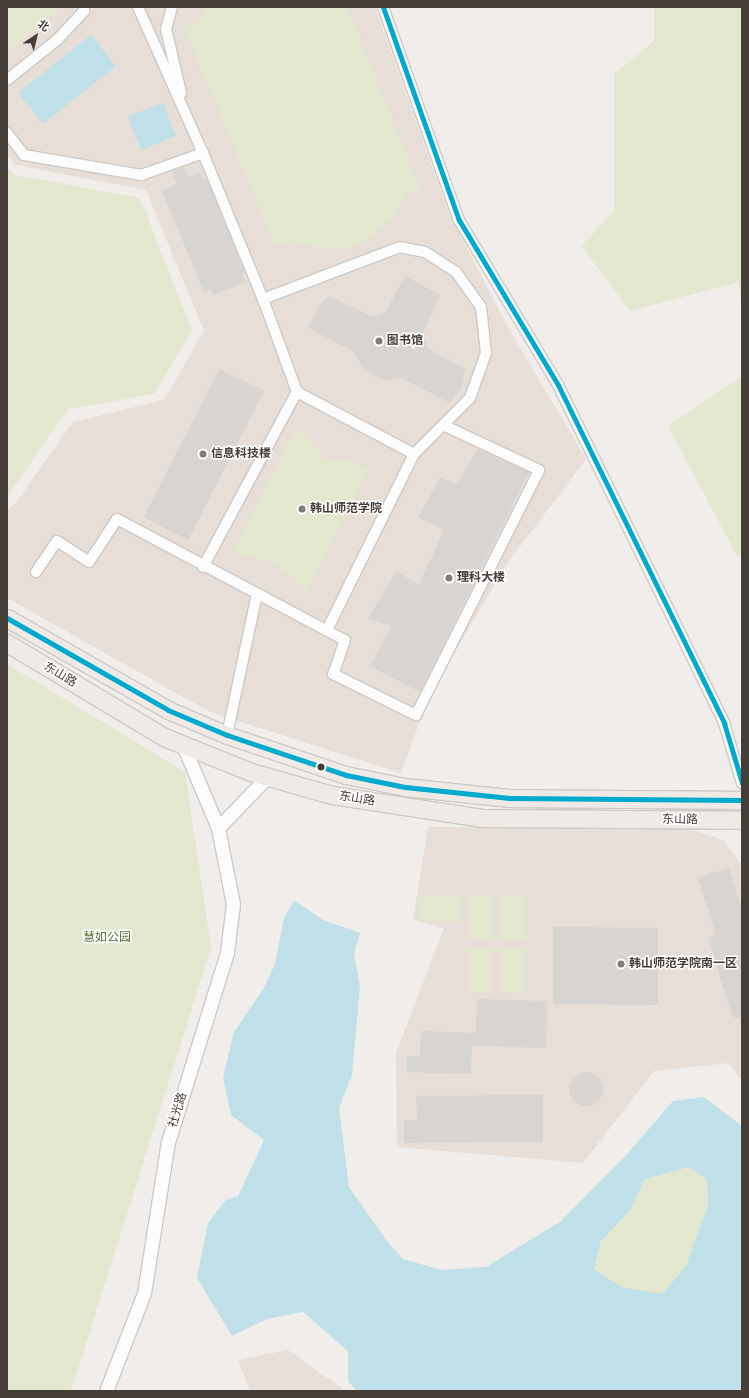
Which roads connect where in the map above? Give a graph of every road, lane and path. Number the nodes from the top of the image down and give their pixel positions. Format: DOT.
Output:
graph roads {
  1 [pos="84,7"];
  2 [pos="138,7"];
  3 [pos="172,7"];
  4 [pos="383,7"];
  5 [pos="7,80"];
  6 [pos="187,119"];
  7 [pos="7,133"];
  8 [pos="202,153"];
  9 [pos="263,298"];
  10 [pos="297,392"];
  11 [pos="444,425"];
  12 [pos="414,454"];
  13 [pos="203,567"];
  14 [pos="36,572"];
  15 [pos="257,594"];
  16 [pos="7,618"];
  17 [pos="327,630"];
  18 [pos="7,643"];
  19 [pos="227,735"];
  20 [pos="183,745"];
  21 [pos="267,777"];
  22 [pos="742,783"];
  23 [pos="742,800"];
  24 [pos="742,820"];
  25 [pos="218,828"];
  26 [pos="106,1391"];
  1 -- 5 [label="street"];
  2 -- 6 [label="street"];
  3 -- 6 [label="street"];
  4 -- 22 [label="street"];
  6 -- 8 [label="street"];
  7 -- 8 [label="street"];
  8 -- 9 [label="street"];
  9 -- 10 [label="street"];
  9 -- 11 [label="street"];
  10 -- 12 [label="street"];
  10 -- 13 [label="street"];
  11 -- 12 [label="street"];
  11 -- 17 [label="street"];
  12 -- 17 [label="street"];
  13 -- 14 [label="street"];
  13 -- 15 [label="street"];
  15 -- 17 [label="street"];
  15 -- 19 [label="street"];
  16 -- 19 [label="main road, 东山路"];
  18 -- 20 [label="main road, 东山路"];
  19 -- 23 [label="main road, 东山路"];
  20 -- 21 [label="main road, 东山路"];
  20 -- 25 [label="street, 社光路"];
  21 -- 24 [label="main road, 东山路"];
  21 -- 25 [label="street"];
  25 -- 26 [label="street, 社光路"];
}
